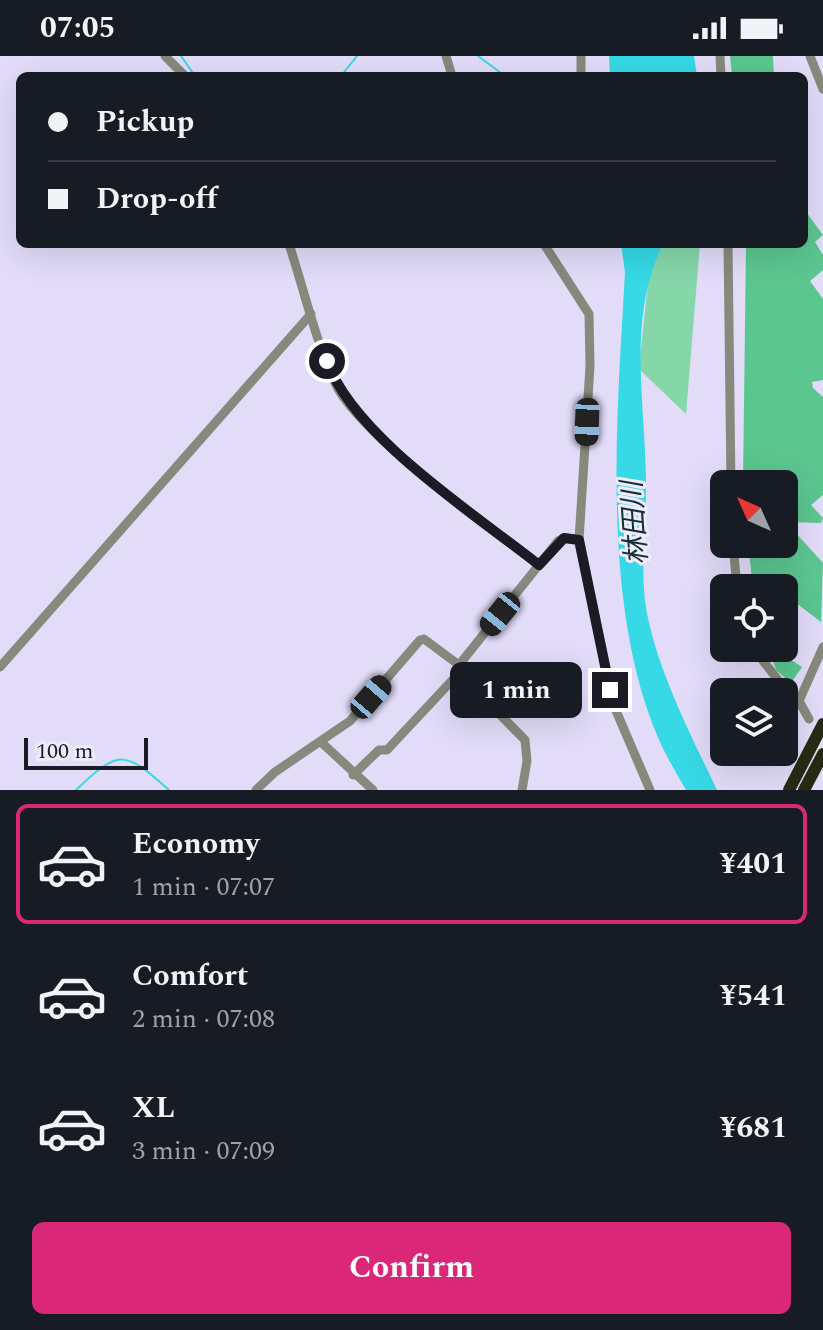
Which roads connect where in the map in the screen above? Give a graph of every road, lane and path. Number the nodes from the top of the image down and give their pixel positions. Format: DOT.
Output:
graph roads {
  1 [pos="165,56"];
  2 [pos="810,56"];
  3 [pos="181,72"];
  4 [pos="823,89"];
  5 [pos="290,248"];
  6 [pos="547,248"];
  7 [pos="728,248"];
  8 [pos="311,314"];
  9 [pos="731,470"];
  10 [pos="579,540"];
  11 [pos="539,565"];
  12 [pos="823,647"];
  13 [pos="764,662"];
  14 [pos="0,667"];
  15 [pos="459,669"];
  16 [pos="799,701"];
  17 [pos="823,716"];
  18 [pos="809,719"];
  19 [pos="823,724"];
  20 [pos="322,743"];
  21 [pos="823,754"];
  22 [pos="807,755"];
  23 [pos="353,775"];
  24 [pos="256,790"];
  25 [pos="373,790"];
  26 [pos="522,790"];
  27 [pos="650,790"];
  28 [pos="789,790"];
  29 [pos="804,790"];
  1 -- 3 [label="street"];
  2 -- 4 [label="street"];
  5 -- 8 [label="street"];
  6 -- 10 [label="street"];
  7 -- 9 [label="street"];
  8 -- 11 [label="street"];
  8 -- 14 [label="street"];
  10 -- 11 [label="street"];
  10 -- 27 [label="street"];
  11 -- 15 [label="street"];
  12 -- 16 [label="street"];
  13 -- 16 [label="street"];
  15 -- 20 [label="street"];
  15 -- 23 [label="street"];
  15 -- 26 [label="street"];
  16 -- 18 [label="street"];
  17 -- 22 [label="highway"];
  19 -- 22 [label="highway"];
  20 -- 23 [label="street"];
  20 -- 24 [label="street"];
  21 -- 29 [label="highway"];
  22 -- 28 [label="highway"];
  23 -- 25 [label="street"];
}
